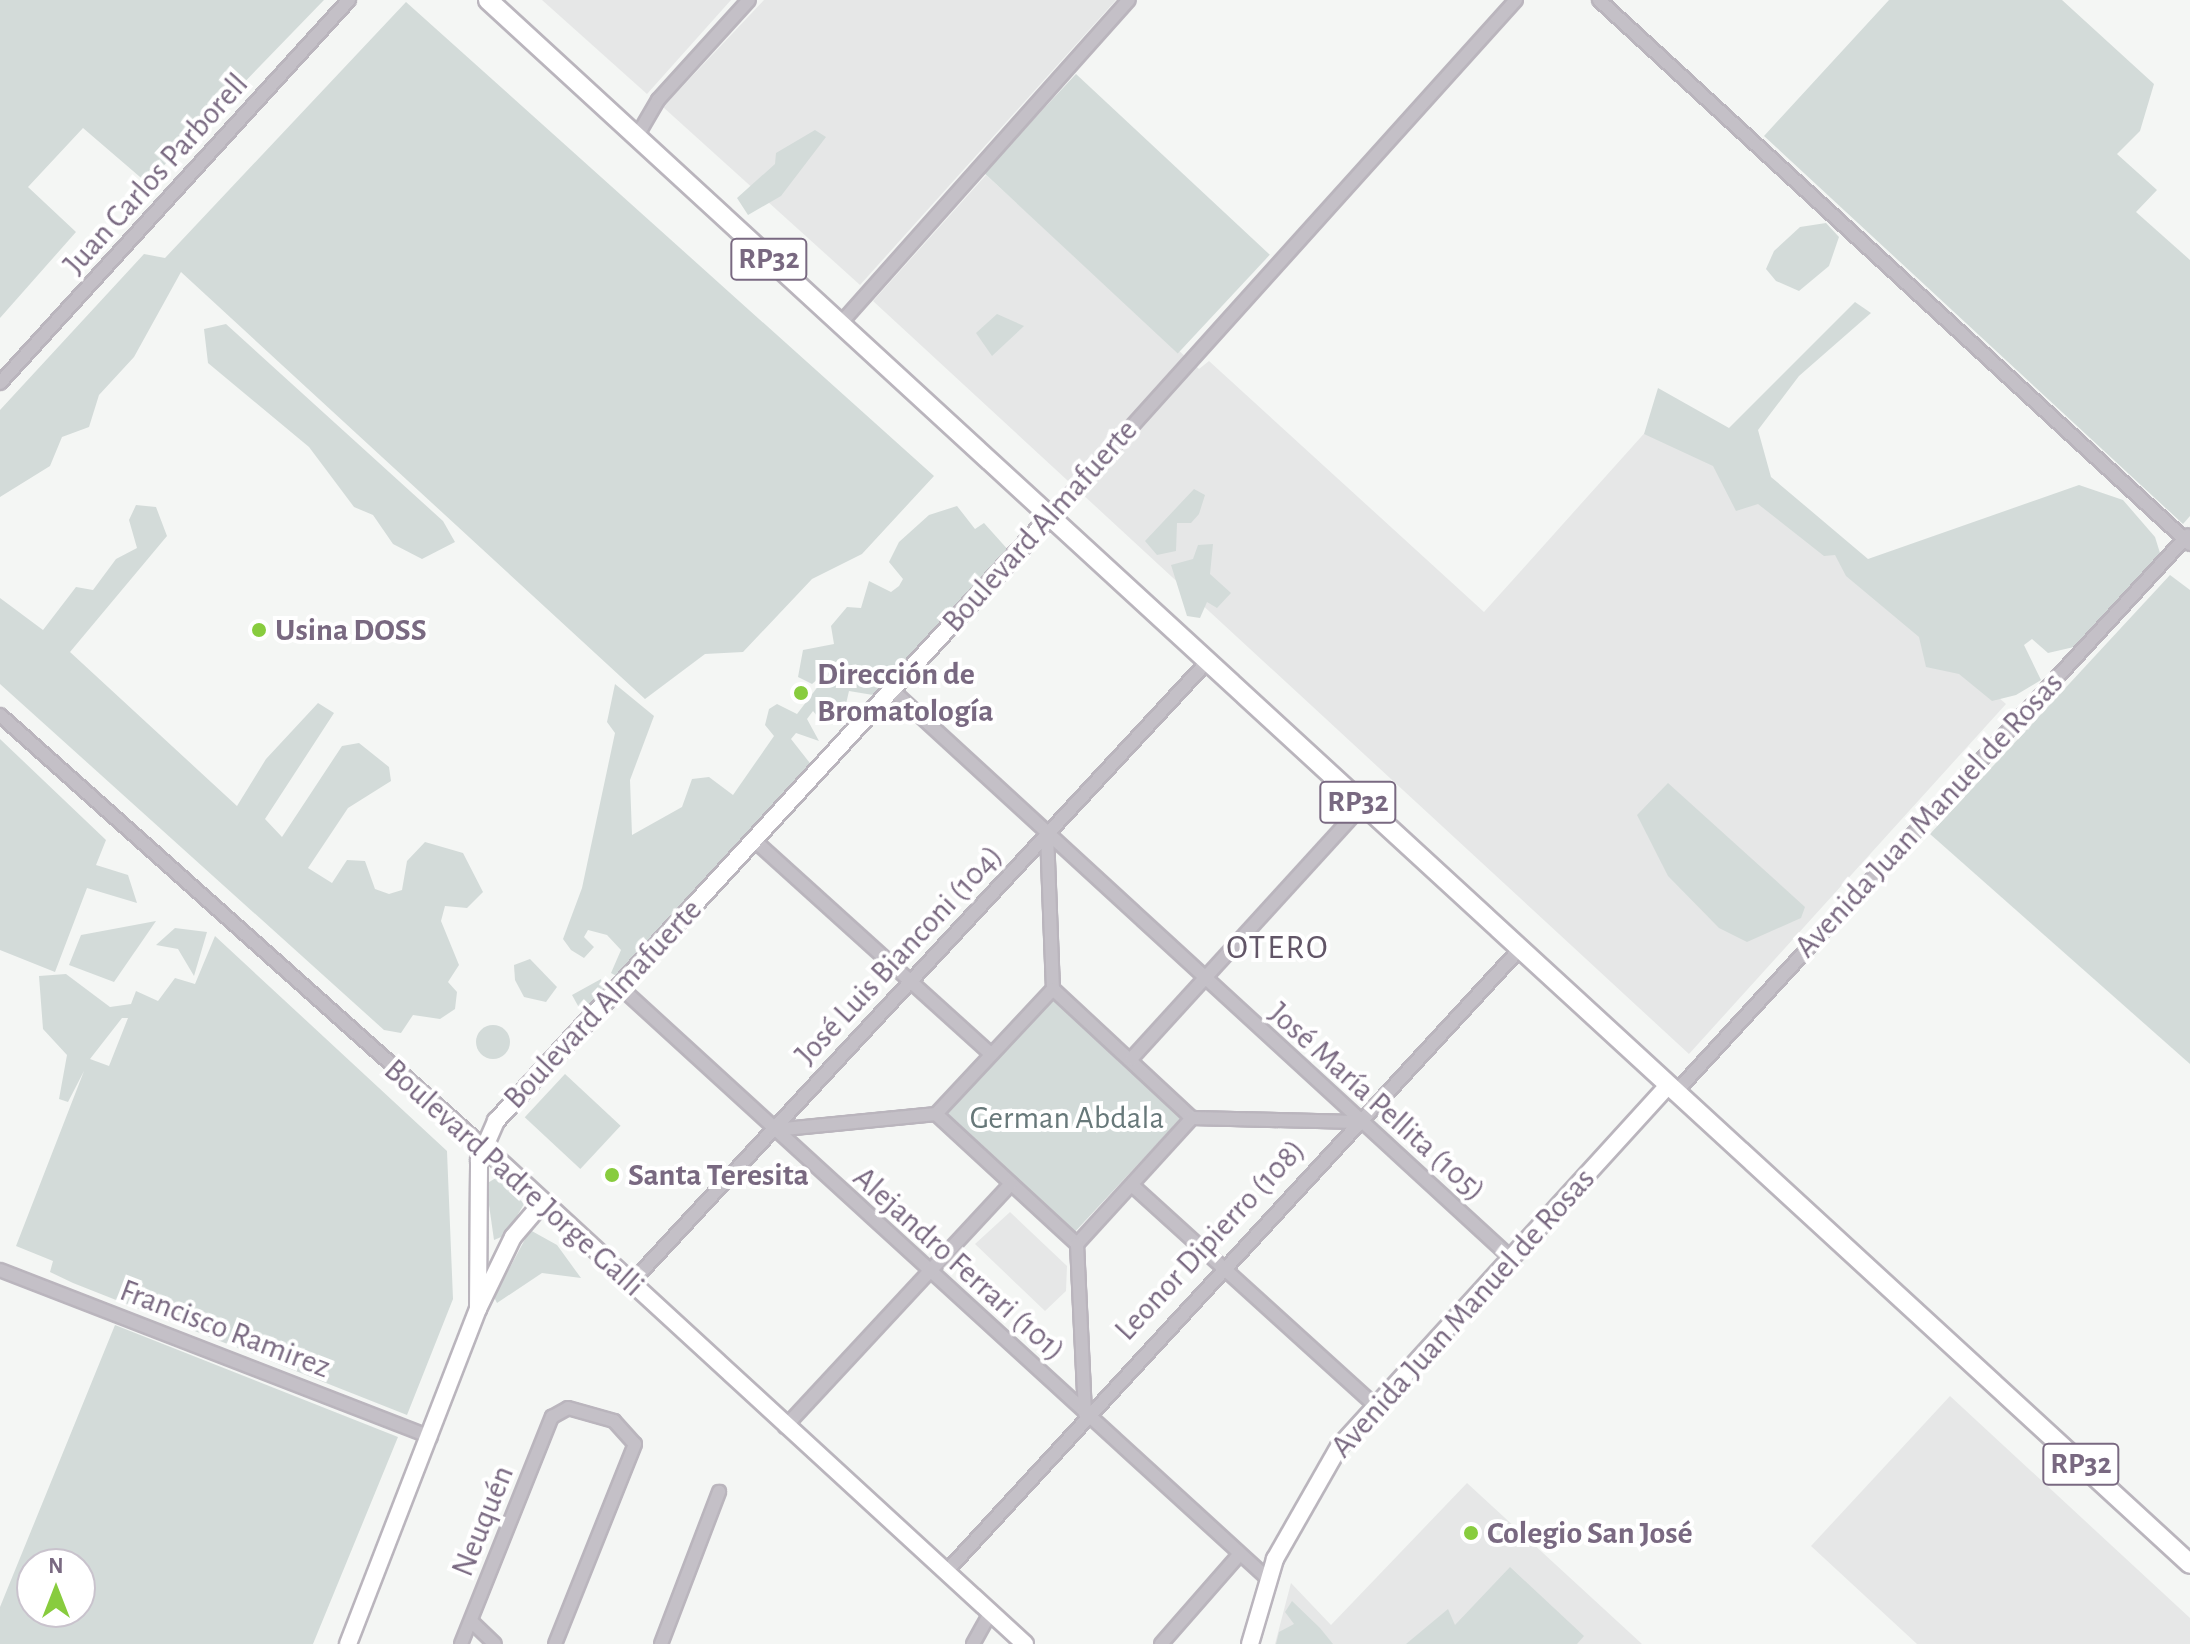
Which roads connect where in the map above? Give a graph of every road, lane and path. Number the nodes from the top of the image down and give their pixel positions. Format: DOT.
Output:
graph roads {
  1 [pos="349,0"];
  2 [pos="488,0"];
  3 [pos="749,0"];
  4 [pos="1129,0"];
  5 [pos="1516,0"];
  6 [pos="1599,0"];
  7 [pos="637,136"];
  8 [pos="840,324"];
  9 [pos="0,383"];
  10 [pos="1050,517"];
  11 [pos="2188,538"];
  12 [pos="1207,662"];
  13 [pos="892,690"];
  14 [pos="0,715"];
  15 [pos="1363,805"];
  16 [pos="1047,834"];
  17 [pos="754,840"];
  18 [pos="1519,950"];
  19 [pos="1204,979"];
  20 [pos="911,981"];
  21 [pos="619,986"];
  22 [pos="1053,989"];
  23 [pos="989,1052"];
  24 [pos="1131,1059"];
  25 [pos="1670,1090"];
  26 [pos="936,1114"];
  27 [pos="1192,1118"];
  28 [pos="1357,1122"];
  29 [pos="774,1130"];
  30 [pos="483,1146"];
  31 [pos="1011,1184"];
  32 [pos="1133,1186"];
  33 [pos="542,1203"];
  34 [pos="1077,1244"];
  35 [pos="1510,1257"];
  36 [pos="1221,1266"];
  37 [pos="0,1270"];
  38 [pos="929,1272"];
  39 [pos="630,1284"];
  40 [pos="478,1309"];
  41 [pos="1373,1404"];
  42 [pos="1085,1414"];
  43 [pos="785,1427"];
  44 [pos="431,1437"];
  45 [pos="719,1492"];
  46 [pos="1239,1555"];
  47 [pos="2190,1564"];
  48 [pos="946,1572"];
  49 [pos="1267,1578"];
  50 [pos="991,1612"];
  51 [pos="471,1621"];
  52 [pos="463,1639"];
  53 [pos="348,1644"];
  54 [pos="477,1644"];
  55 [pos="495,1644"];
  56 [pos="555,1644"];
  57 [pos="661,1644"];
  58 [pos="973,1644"];
  59 [pos="1025,1644"];
  60 [pos="1161,1644"];
  61 [pos="1250,1644"];
  1 -- 9 [label="street, Juan Carlos Parborell"];
  2 -- 7 [label="main road, RP32"];
  3 -- 7 [label="street"];
  4 -- 8 [label="street"];
  5 -- 10 [label="street, Boulevard Almafuerte"];
  6 -- 11 [label="street"];
  7 -- 8 [label="main road, RP32"];
  8 -- 10 [label="main road, RP32"];
  10 -- 12 [label="main road, RP32"];
  10 -- 13 [label="main road, Boulevard Almafuerte"];
  11 -- 25 [label="street, Avenida Juan Manuel de Rosas"];
  12 -- 15 [label="main road, RP32"];
  12 -- 16 [label="street, José Luis Bianconi (104)"];
  13 -- 16 [label="street, José María Pellita (105)"];
  13 -- 17 [label="main road, Boulevard Almafuerte"];
  14 -- 30 [label="street, Boulevard Padre Jorge Galli"];
  15 -- 18 [label="main road, RP32"];
  15 -- 19 [label="street"];
  16 -- 19 [label="street, José María Pellita (105)"];
  16 -- 20 [label="street, José Luis Bianconi (104)"];
  16 -- 22 [label="street"];
  17 -- 20 [label="street"];
  17 -- 21 [label="main road, Boulevard Almafuerte"];
  18 -- 25 [label="main road, RP32"];
  18 -- 28 [label="street, Leonor Dipierro (108)"];
  19 -- 24 [label="street"];
  19 -- 28 [label="street, José María Pellita (105)"];
  20 -- 23 [label="street"];
  20 -- 29 [label="street, José Luis Bianconi (104)"];
  21 -- 29 [label="street, Alejandro Ferrari (101)"];
  21 -- 30 [label="main road, Boulevard Almafuerte"];
  22 -- 23 [label="street"];
  22 -- 24 [label="street"];
  23 -- 26 [label="street"];
  24 -- 27 [label="street"];
  25 -- 35 [label="main road, Avenida Juan Manuel de Rosas"];
  25 -- 47 [label="main road, RP32"];
  26 -- 29 [label="street"];
  26 -- 31 [label="street"];
  27 -- 28 [label="street"];
  27 -- 32 [label="street"];
  28 -- 35 [label="street, José María Pellita (105)"];
  28 -- 36 [label="street, Leonor Dipierro (108)"];
  29 -- 38 [label="street, Alejandro Ferrari (101)"];
  29 -- 39 [label="street, José Luis Bianconi (104)"];
  30 -- 33 [label="main road, Boulevard Padre Jorge Galli"];
  30 -- 40 [label="main road"];
  31 -- 34 [label="street"];
  31 -- 38 [label="street"];
  32 -- 34 [label="street"];
  32 -- 36 [label="street"];
  33 -- 39 [label="main road, Boulevard Padre Jorge Galli"];
  33 -- 40 [label="main road"];
  34 -- 42 [label="street"];
  35 -- 41 [label="main road, Avenida Juan Manuel de Rosas"];
  36 -- 41 [label="street"];
  36 -- 42 [label="street, Leonor Dipierro (108)"];
  37 -- 44 [label="street, Francisco Ramirez"];
  38 -- 42 [label="street, Alejandro Ferrari (101)"];
  38 -- 43 [label="street"];
  39 -- 43 [label="main road, Boulevard Padre Jorge Galli"];
  40 -- 44 [label="main road"];
  41 -- 49 [label="main road, Avenida Juan Manuel de Rosas"];
  42 -- 46 [label="street, Alejandro Ferrari (101)"];
  42 -- 48 [label="street, Leonor Dipierro (108)"];
  43 -- 48 [label="main road, Boulevard Padre Jorge Galli"];
  44 -- 53 [label="main road"];
  45 -- 57 [label="street"];
  46 -- 49 [label="street, Alejandro Ferrari (101)"];
  46 -- 60 [label="street"];
  48 -- 50 [label="main road, Boulevard Padre Jorge Galli"];
  49 -- 61 [label="main road, Avenida Juan Manuel de Rosas"];
  50 -- 58 [label="street"];
  50 -- 59 [label="main road, Boulevard Padre Jorge Galli"];
  51 -- 52 [label="street, Neuquén"];
  51 -- 55 [label="street"];
  51 -- 56 [label="street, Neuquén"];
  52 -- 54 [label="street"];
}
